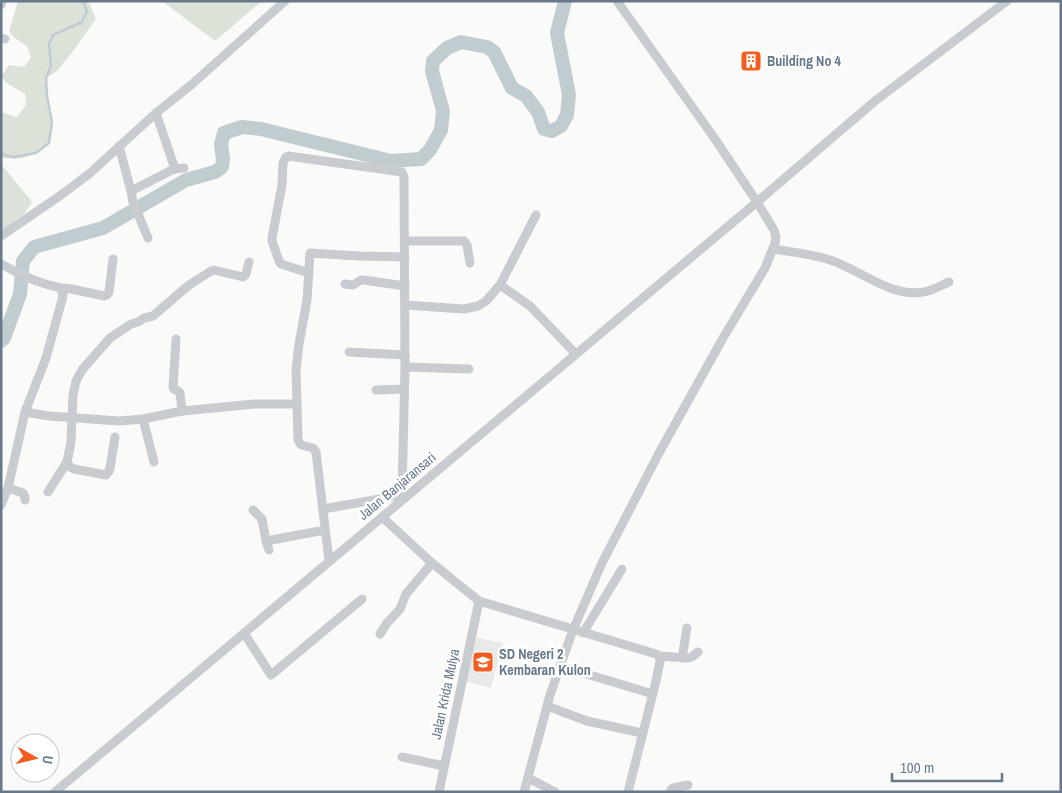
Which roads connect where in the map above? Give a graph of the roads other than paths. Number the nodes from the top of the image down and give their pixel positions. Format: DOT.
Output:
graph roads {
  1 [pos="2,1"];
  2 [pos="285,1"];
  3 [pos="616,1"];
  4 [pos="1007,1"];
  5 [pos="1,5"];
  6 [pos="156,113"];
  7 [pos="119,146"];
  8 [pos="131,191"];
  9 [pos="757,202"];
  10 [pos="536,215"];
  11 [pos="1,236"];
  12 [pos="148,238"];
  13 [pos="405,241"];
  14 [pos="774,249"];
  15 [pos="405,257"];
  16 [pos="112,258"];
  17 [pos="249,262"];
  18 [pos="470,263"];
  19 [pos="1,264"];
  20 [pos="309,273"];
  21 [pos="949,282"];
  22 [pos="345,284"];
  23 [pos="500,285"];
  24 [pos="404,286"];
  25 [pos="61,288"];
  26 [pos="405,305"];
  27 [pos="176,340"];
  28 [pos="349,352"];
  29 [pos="576,354"];
  30 [pos="405,355"];
  31 [pos="405,367"];
  32 [pos="469,369"];
  33 [pos="404,389"];
  34 [pos="376,390"];
  35 [pos="297,404"];
  36 [pos="182,411"];
  37 [pos="25,412"];
  38 [pos="72,418"];
  39 [pos="143,419"];
  40 [pos="115,438"];
  41 [pos="67,462"];
  42 [pos="154,462"];
  43 [pos="48,492"];
  44 [pos="5,493"];
  45 [pos="403,497"];
  46 [pos="24,500"];
  47 [pos="1,505"];
  48 [pos="323,508"];
  49 [pos="253,510"];
  50 [pos="382,517"];
  51 [pos="325,530"];
  52 [pos="329,561"];
  53 [pos="432,563"];
  54 [pos="622,569"];
  55 [pos="362,599"];
  56 [pos="478,602"];
  57 [pos="687,628"];
  58 [pos="573,630"];
  59 [pos="244,633"];
  60 [pos="582,633"];
  61 [pos="380,634"];
  62 [pos="698,652"];
  63 [pos="659,656"];
  64 [pos="682,658"];
  65 [pos="560,666"];
  66 [pos="653,694"];
  67 [pos="547,706"];
  68 [pos="642,733"];
  69 [pos="402,757"];
  70 [pos="444,766"];
  71 [pos="528,778"];
  72 [pos="688,785"];
  73 [pos="55,792"];
  74 [pos="439,792"];
  75 [pos="524,792"];
  76 [pos="555,792"];
  77 [pos="628,792"];
  78 [pos="672,792"];
  1 -- 5 [label="street"];
  2 -- 6 [label="street"];
  3 -- 9 [label="street"];
  4 -- 9 [label="street, Jalan Banjaransari"];
  6 -- 7 [label="street"];
  6 -- 8 [label="street"];
  7 -- 8 [label="street"];
  7 -- 11 [label="street"];
  8 -- 12 [label="street"];
  9 -- 14 [label="street"];
  9 -- 29 [label="street, Jalan Banjaransari"];
  10 -- 23 [label="street"];
  13 -- 15 [label="street"];
  13 -- 18 [label="street"];
  13 -- 20 [label="street"];
  14 -- 21 [label="street"];
  14 -- 58 [label="street"];
  15 -- 20 [label="street"];
  15 -- 24 [label="street"];
  16 -- 25 [label="street"];
  17 -- 38 [label="street"];
  19 -- 25 [label="street"];
  20 -- 35 [label="street"];
  22 -- 24 [label="street"];
  23 -- 26 [label="street"];
  23 -- 29 [label="street"];
  24 -- 26 [label="street"];
  25 -- 37 [label="street"];
  26 -- 30 [label="street"];
  27 -- 36 [label="street"];
  28 -- 30 [label="street"];
  29 -- 45 [label="street, Jalan Banjaransari"];
  30 -- 31 [label="street"];
  31 -- 32 [label="street"];
  31 -- 33 [label="street"];
  33 -- 34 [label="street"];
  33 -- 45 [label="street"];
  35 -- 36 [label="street"];
  35 -- 48 [label="street"];
  36 -- 39 [label="street"];
  37 -- 38 [label="street"];
  37 -- 44 [label="street"];
  38 -- 39 [label="street"];
  38 -- 41 [label="street"];
  39 -- 42 [label="street"];
  40 -- 41 [label="street"];
  41 -- 43 [label="street"];
  44 -- 46 [label="street"];
  44 -- 47 [label="street"];
  45 -- 48 [label="street"];
  45 -- 50 [label="street, Jalan Banjaransari"];
  48 -- 51 [label="street"];
  49 -- 51 [label="street"];
  50 -- 52 [label="street, Jalan Banjaransari"];
  50 -- 53 [label="street"];
  51 -- 52 [label="street"];
  52 -- 59 [label="street, Jalan Banjaransari"];
  53 -- 56 [label="street"];
  53 -- 61 [label="street"];
  54 -- 60 [label="street"];
  55 -- 59 [label="street"];
  56 -- 58 [label="street"];
  56 -- 70 [label="street, Jalan Krida Mulya"];
  57 -- 64 [label="street"];
  58 -- 60 [label="street"];
  58 -- 65 [label="street"];
  59 -- 73 [label="street, Jalan Banjaransari"];
  60 -- 63 [label="street"];
  62 -- 64 [label="street"];
  63 -- 64 [label="street"];
  63 -- 66 [label="street"];
  65 -- 66 [label="street"];
  65 -- 67 [label="street"];
  66 -- 68 [label="street"];
  67 -- 68 [label="street"];
  67 -- 71 [label="street"];
  68 -- 77 [label="street"];
  69 -- 70 [label="street"];
  70 -- 74 [label="street, Jalan Krida Mulya"];
  71 -- 75 [label="street"];
  71 -- 76 [label="street"];
  72 -- 78 [label="street"];
}
